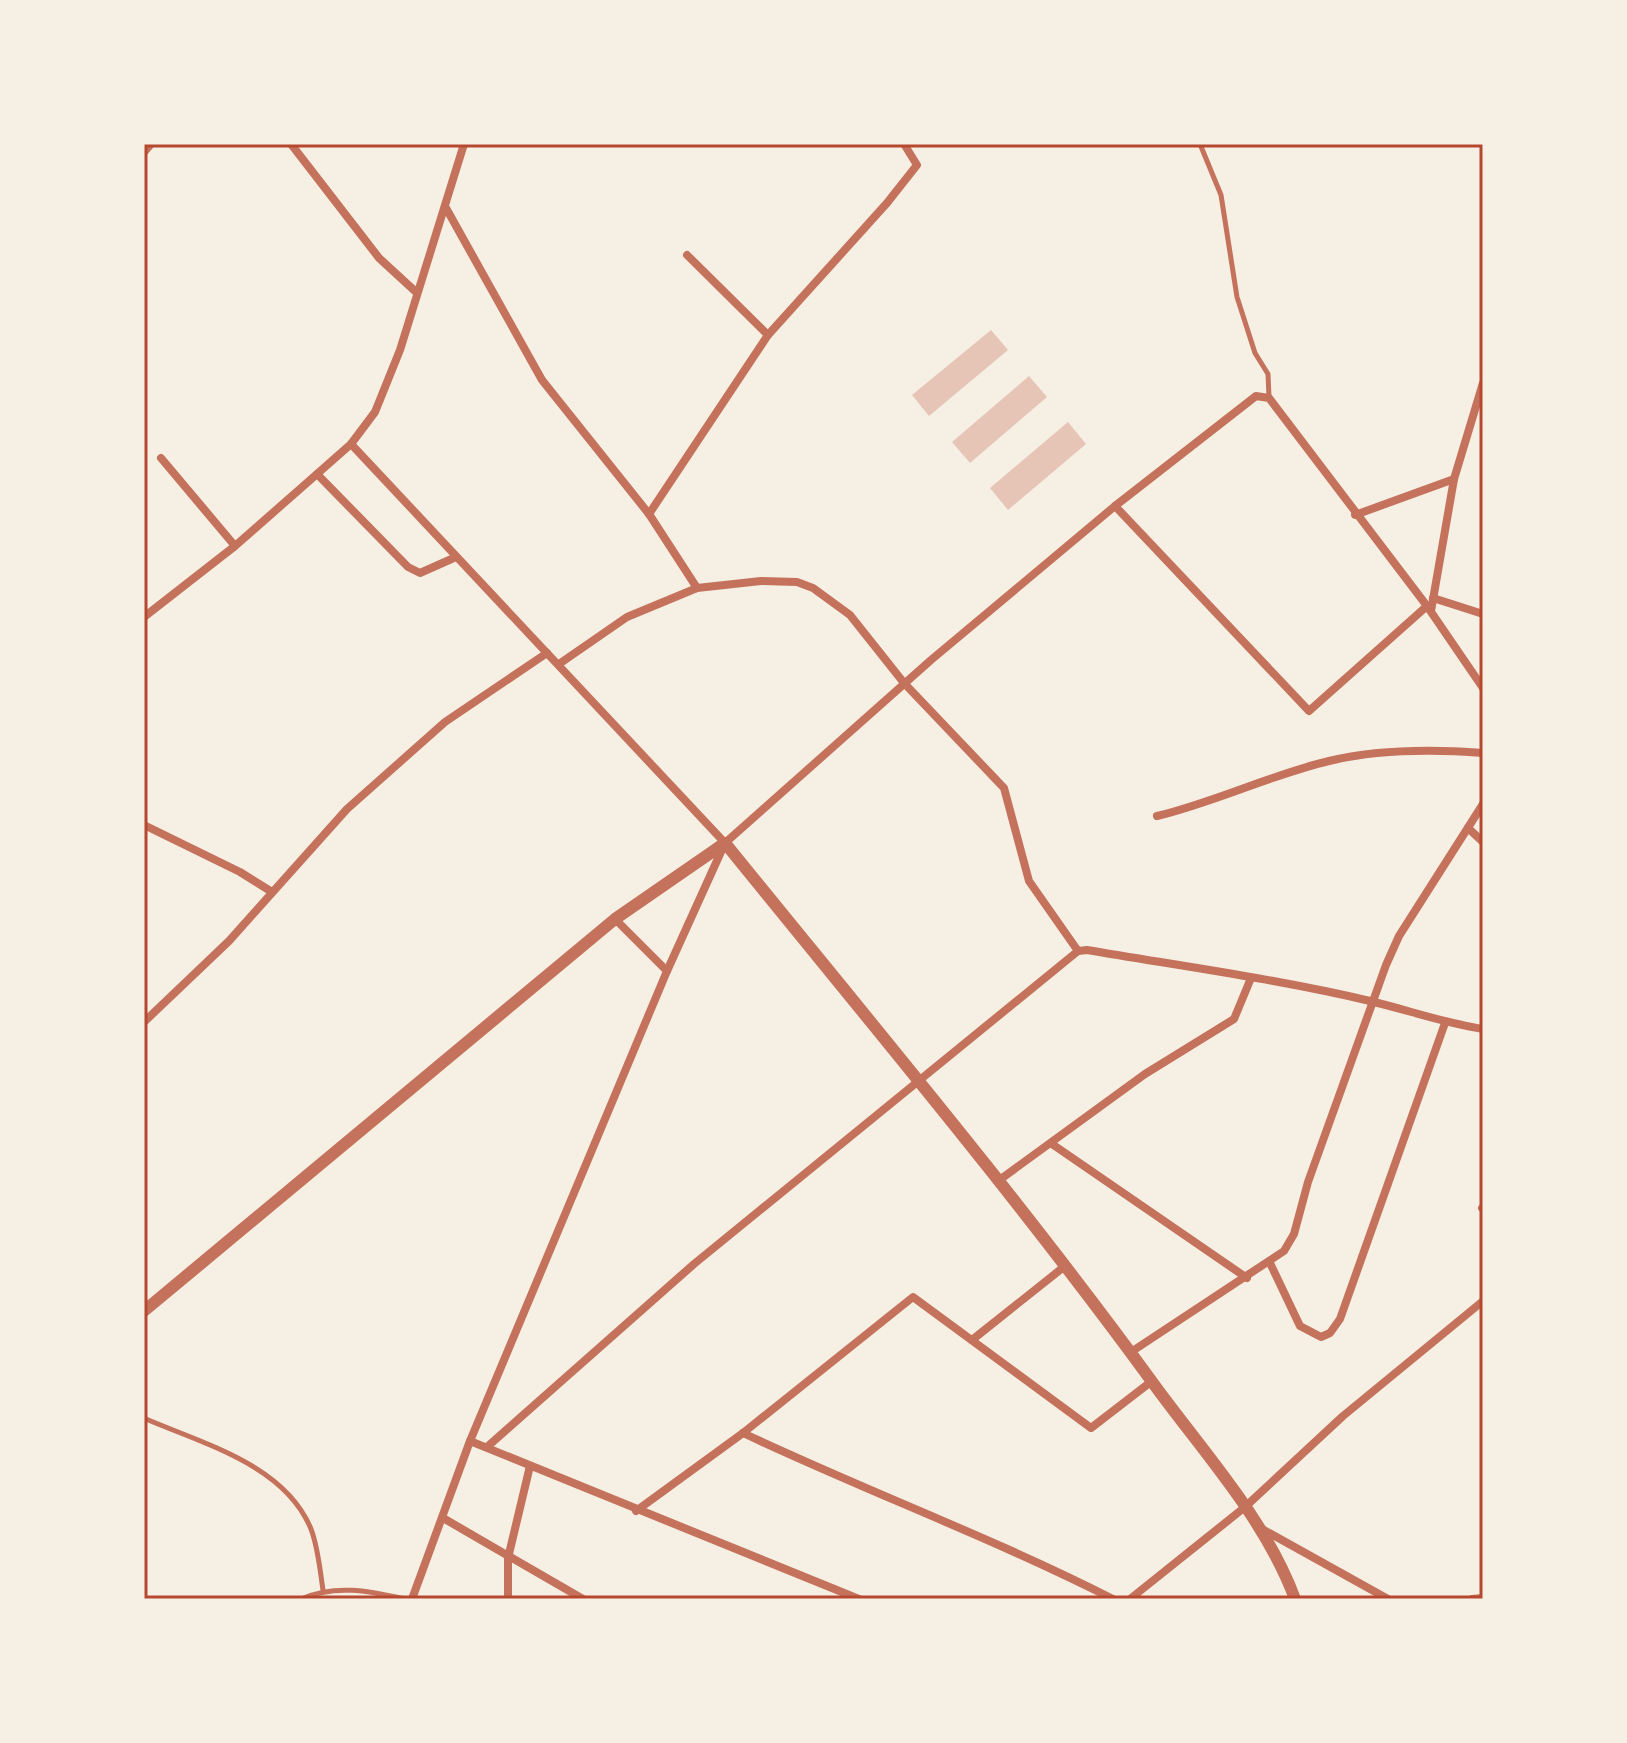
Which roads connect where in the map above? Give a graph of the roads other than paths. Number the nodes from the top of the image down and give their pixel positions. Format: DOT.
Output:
graph roads {
  1 [pos="151,144"];
  2 [pos="291,144"];
  3 [pos="464,144"];
  4 [pos="904,144"];
  5 [pos="1200,144"];
  6 [pos="144,152"];
  7 [pos="446,208"];
  8 [pos="687,255"];
  9 [pos="416,292"];
  10 [pos="768,335"];
  11 [pos="1483,383"];
  12 [pos="1269,398"];
  13 [pos="351,444"];
  14 [pos="161,458"];
  15 [pos="317,474"];
  16 [pos="1454,479"];
  17 [pos="1115,506"];
  18 [pos="649,514"];
  19 [pos="1355,515"];
  20 [pos="235,546"];
  21 [pos="456,557"];
  22 [pos="697,588"];
  23 [pos="1430,605"];
  24 [pos="1483,614"];
  25 [pos="144,617"];
  26 [pos="547,653"];
  27 [pos="559,664"];
  28 [pos="904,683"];
  29 [pos="1483,688"];
  30 [pos="1483,753"];
  31 [pos="1483,804"];
  32 [pos="1157,816"];
  33 [pos="144,825"];
  34 [pos="1468,828"];
  35 [pos="1483,842"];
  36 [pos="725,843"];
  37 [pos="272,892"];
  38 [pos="615,919"];
  39 [pos="1078,951"];
  40 [pos="667,971"];
  41 [pos="1251,978"];
  42 [pos="1372,1001"];
  43 [pos="144,1022"];
  44 [pos="1445,1023"];
  45 [pos="1483,1029"];
  46 [pos="919,1082"];
  47 [pos="1052,1144"];
  48 [pos="998,1181"];
  49 [pos="1270,1263"];
  50 [pos="1065,1266"];
  51 [pos="1247,1278"];
  52 [pos="1483,1301"];
  53 [pos="144,1311"];
  54 [pos="972,1340"];
  55 [pos="1131,1352"];
  56 [pos="1152,1381"];
  57 [pos="146,1419"];
  58 [pos="743,1433"];
  59 [pos="470,1441"];
  60 [pos="487,1447"];
  61 [pos="530,1466"];
  62 [pos="1245,1507"];
  63 [pos="636,1511"];
  64 [pos="443,1518"];
  65 [pos="1262,1528"];
  66 [pos="508,1558"];
  67 [pos="323,1590"];
  68 [pos="1483,1598"];
  69 [pos="301,1599"];
  70 [pos="405,1599"];
  71 [pos="412,1599"];
  72 [pos="508,1599"];
  73 [pos="583,1599"];
  74 [pos="859,1599"];
  75 [pos="1113,1599"];
  76 [pos="1130,1599"];
  77 [pos="1295,1599"];
  78 [pos="1388,1599"];
  79 [pos="1472,1599"];
  1 -- 6 [label="street"];
  2 -- 9 [label="street"];
  3 -- 7 [label="street"];
  4 -- 10 [label="street"];
  5 -- 12 [label="lane"];
  7 -- 9 [label="street"];
  7 -- 18 [label="street"];
  8 -- 10 [label="street"];
  9 -- 13 [label="street"];
  10 -- 18 [label="street"];
  11 -- 16 [label="street"];
  12 -- 17 [label="street"];
  12 -- 19 [label="street"];
  13 -- 15 [label="street"];
  13 -- 21 [label="street"];
  14 -- 20 [label="street"];
  15 -- 20 [label="street"];
  15 -- 21 [label="street"];
  16 -- 19 [label="street"];
  16 -- 23 [label="street"];
  17 -- 23 [label="street"];
  17 -- 28 [label="street"];
  18 -- 22 [label="street"];
  19 -- 23 [label="street"];
  20 -- 25 [label="street"];
  21 -- 26 [label="street"];
  22 -- 27 [label="street"];
  22 -- 28 [label="street"];
  23 -- 24 [label="street"];
  23 -- 29 [label="street"];
  26 -- 27 [label="street"];
  26 -- 37 [label="street"];
  27 -- 36 [label="street"];
  28 -- 36 [label="street"];
  28 -- 39 [label="street"];
  30 -- 32 [label="street"];
  31 -- 34 [label="street"];
  33 -- 37 [label="street"];
  34 -- 35 [label="street"];
  34 -- 42 [label="street"];
  36 -- 38 [label="street"];
  36 -- 40 [label="street"];
  36 -- 46 [label="street"];
  37 -- 43 [label="street"];
  38 -- 40 [label="street"];
  38 -- 53 [label="street"];
  39 -- 41 [label="street"];
  39 -- 46 [label="street"];
  40 -- 59 [label="street"];
  41 -- 42 [label="street"];
  41 -- 47 [label="street"];
  42 -- 44 [label="street"];
  42 -- 49 [label="street"];
  44 -- 45 [label="street"];
  44 -- 49 [label="street"];
  46 -- 48 [label="street"];
  46 -- 60 [label="street"];
  47 -- 48 [label="street"];
  47 -- 51 [label="street"];
  48 -- 50 [label="street"];
  49 -- 51 [label="street"];
  50 -- 54 [label="street"];
  50 -- 55 [label="street"];
  51 -- 55 [label="street"];
  52 -- 62 [label="street"];
  54 -- 56 [label="street"];
  54 -- 58 [label="street"];
  55 -- 56 [label="street"];
  56 -- 62 [label="street"];
  57 -- 67 [label="lane"];
  58 -- 63 [label="street"];
  58 -- 75 [label="street"];
  59 -- 60 [label="street"];
  59 -- 64 [label="street"];
  60 -- 61 [label="street"];
  61 -- 63 [label="street"];
  61 -- 66 [label="street"];
  62 -- 65 [label="street"];
  62 -- 76 [label="street"];
  63 -- 74 [label="street"];
  64 -- 66 [label="street"];
  64 -- 71 [label="street"];
  65 -- 77 [label="street"];
  65 -- 78 [label="street"];
  66 -- 72 [label="street"];
  66 -- 73 [label="street"];
  67 -- 69 [label="lane"];
  67 -- 70 [label="lane"];
  68 -- 79 [label="street"];
}
